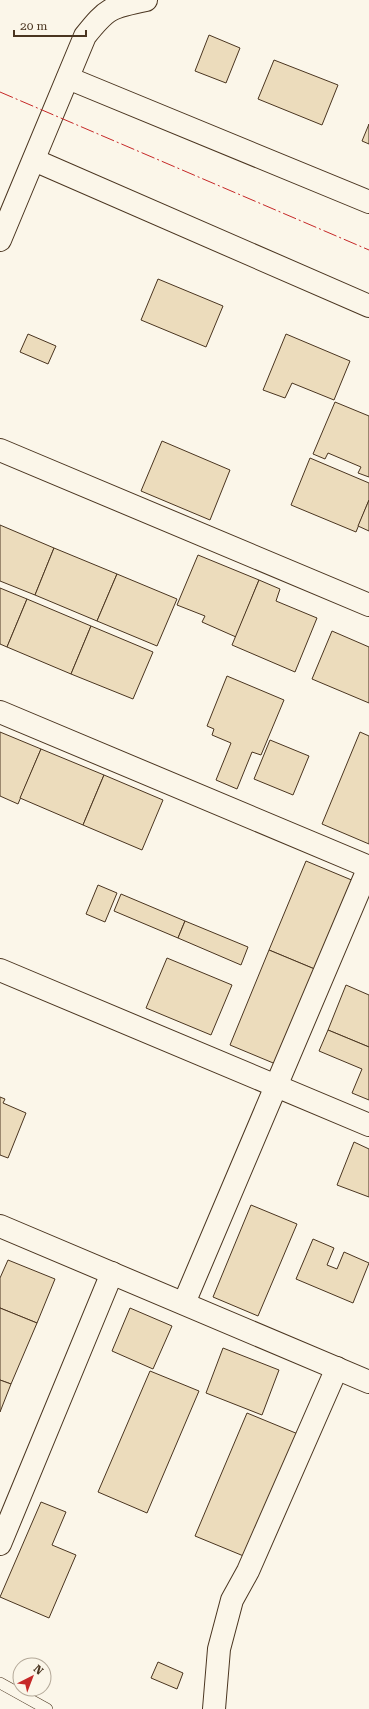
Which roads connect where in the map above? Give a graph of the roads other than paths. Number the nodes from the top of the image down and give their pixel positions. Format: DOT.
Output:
graph roads {
  1 [pos="146,0"];
  2 [pos="68,78"];
  3 [pos="34,160"];
  4 [pos="369,202"];
  5 [pos="0,240"];
  6 [pos="369,306"];
  7 [pos="0,450"];
  8 [pos="369,605"];
  9 [pos="0,712"];
  10 [pos="369,867"];
  11 [pos="0,970"];
  12 [pos="276,1086"];
  13 [pos="369,1125"];
  14 [pos="0,1226"];
  15 [pos="112,1273"];
  16 [pos="184,1304"];
  17 [pos="337,1368"];
  18 [pos="369,1382"];
  19 [pos="0,1544"];
  20 [pos="0,1683"];
  21 [pos="47,1709"];
  22 [pos="214,1709"];
  1 -- 2 [label="street"];
  2 -- 3 [label="street"];
  2 -- 4 [label="street"];
  3 -- 5 [label="street"];
  3 -- 6 [label="street"];
  7 -- 8 [label="street"];
  9 -- 10 [label="street"];
  10 -- 12 [label="street"];
  11 -- 12 [label="street"];
  12 -- 13 [label="street"];
  12 -- 16 [label="street"];
  14 -- 15 [label="street"];
  15 -- 16 [label="street"];
  15 -- 19 [label="street"];
  16 -- 17 [label="street"];
  17 -- 18 [label="street"];
  17 -- 22 [label="street"];
  20 -- 21 [label="lane"];
}
